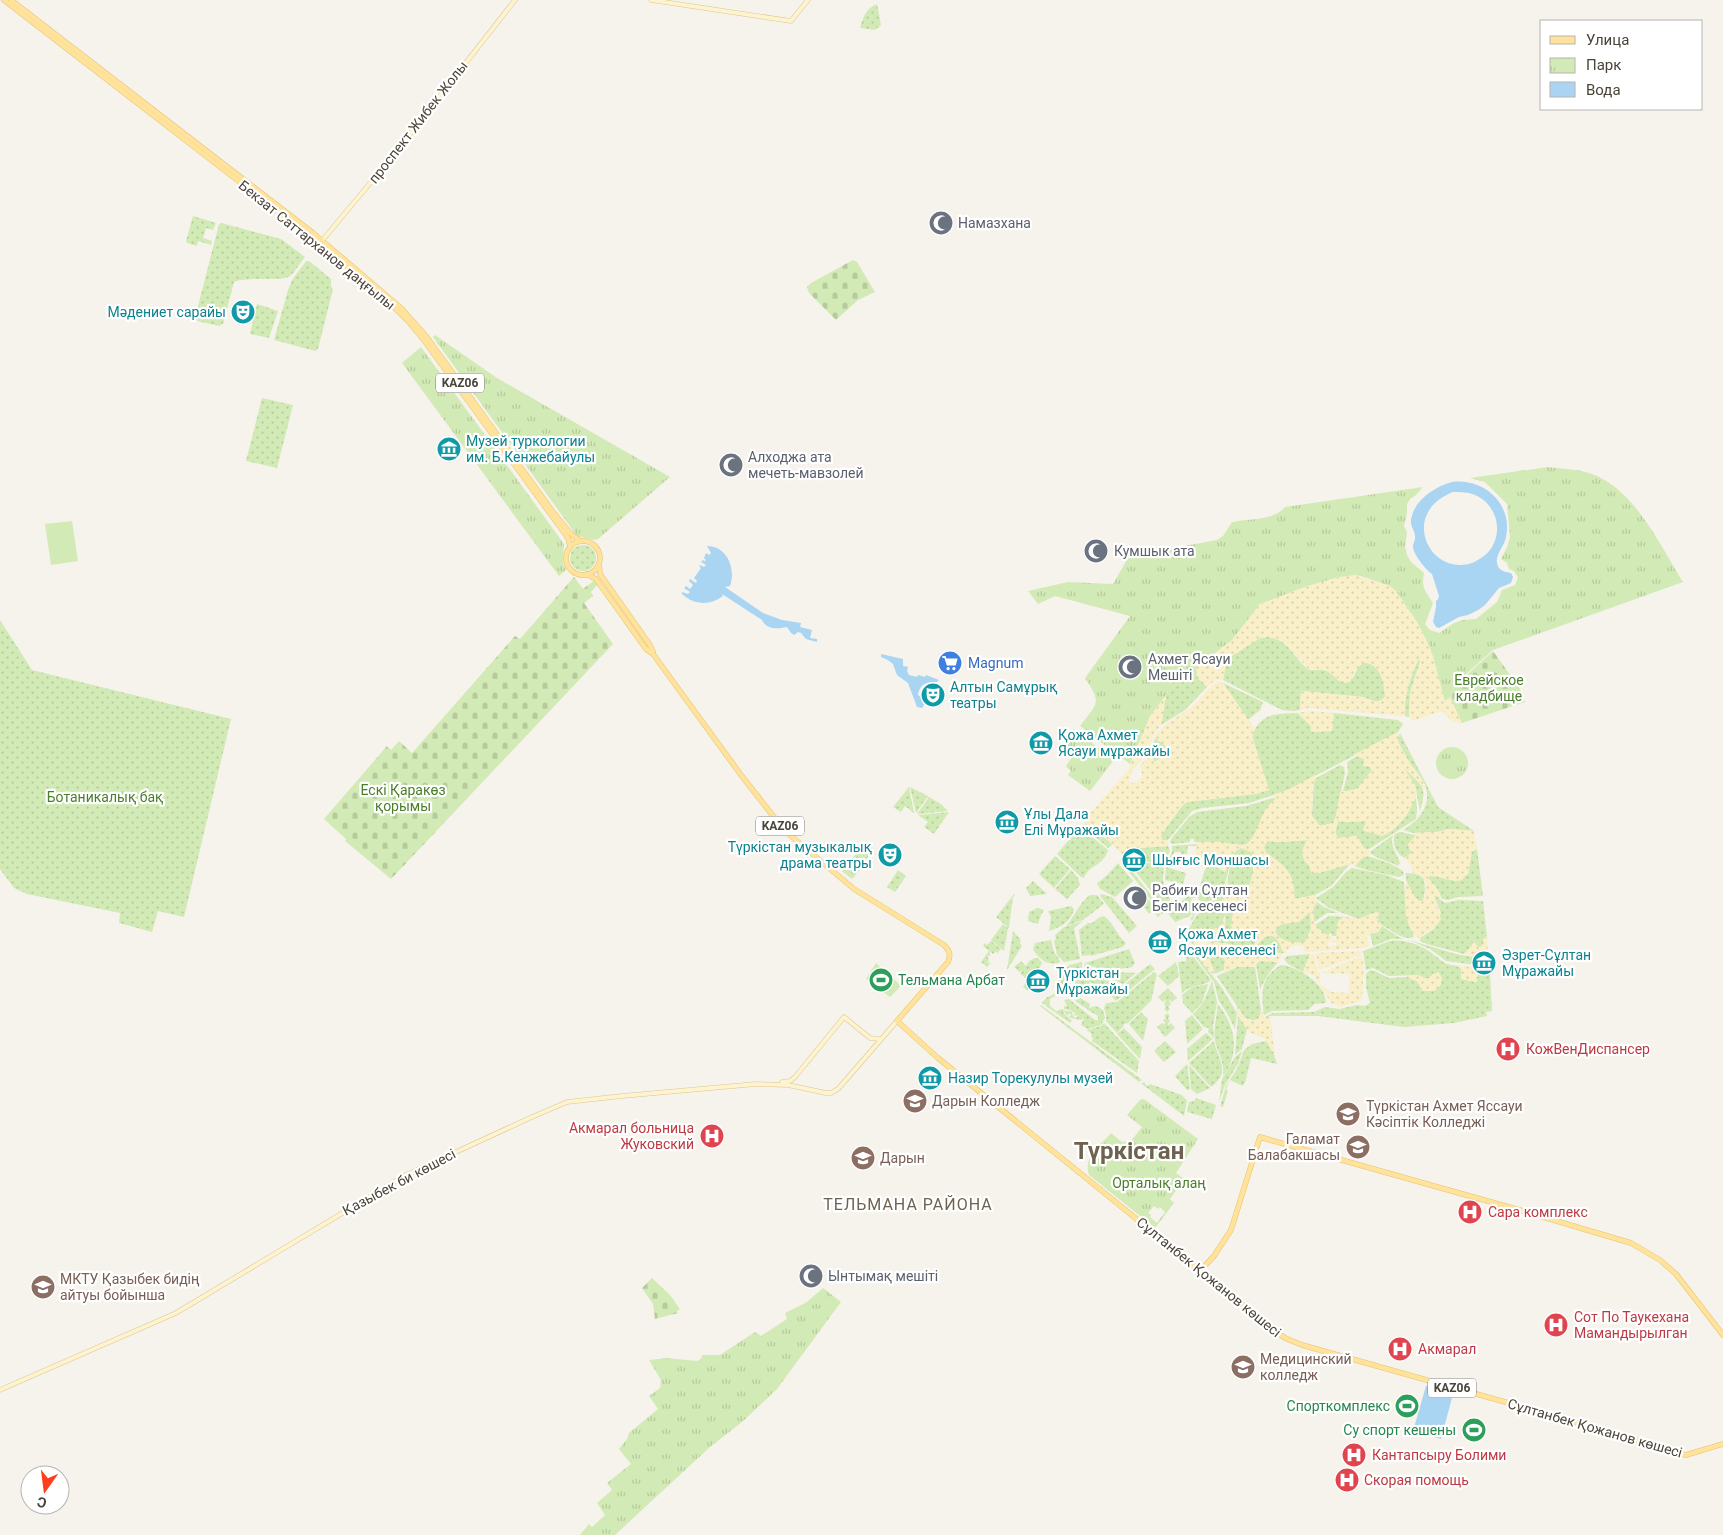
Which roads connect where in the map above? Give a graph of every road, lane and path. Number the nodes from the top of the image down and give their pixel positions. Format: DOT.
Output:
graph roads {
  1 [pos="4,0"];
  2 [pos="11,0"];
  3 [pos="515,0"];
  4 [pos="651,0"];
  5 [pos="808,0"];
  6 [pos="101,72"];
  7 [pos="321,242"];
  8 [pos="580,541"];
  9 [pos="570,546"];
  10 [pos="599,563"];
  11 [pos="587,574"];
  12 [pos="653,654"];
  13 [pos="897,1021"];
  14 [pos="881,1038"];
  15 [pos="794,1077"];
  16 [pos="769,1083"];
  17 [pos="796,1086"];
  18 [pos="1200,1271"];
  19 [pos="1723,1335"];
  20 [pos="0,1390"];
  21 [pos="1723,1444"];
  1 -- 6 [label="main road, Бекзат Саттарханов даңғылы / KАZ06"];
  2 -- 6 [label="main road, Бекзат Саттарханов даңғылы / KАZ06"];
  3 -- 7 [label="main road, проспект Жибек Жолы"];
  4 -- 5 [label="main road"];
  6 -- 7 [label="main road, Бекзат Саттарханов даңғылы / KАZ06"];
  7 -- 8 [label="main road, Бекзат Саттарханов даңғылы / KАZ06"];
  7 -- 9 [label="main road, Бекзат Саттарханов даңғылы / KАZ06"];
  8 -- 9 [label="main road"];
  8 -- 10 [label="main road, KАZ06"];
  9 -- 11 [label="main road, KАZ06"];
  10 -- 11 [label="main road"];
  10 -- 12 [label="main road, KАZ06"];
  11 -- 12 [label="main road, KАZ06"];
  12 -- 13 [label="main road, KАZ06"];
  13 -- 14 [label="main road"];
  13 -- 18 [label="main road, Сұлтанбек Қожанов көшесі / KАZ06"];
  14 -- 15 [label="main road"];
  14 -- 17 [label="main road, Қазыбек би көшесі"];
  15 -- 16 [label="main road"];
  15 -- 17 [label="main road"];
  16 -- 17 [label="main road, Қазыбек би көшесі"];
  16 -- 20 [label="main road, Қазыбек би көшесі"];
  18 -- 19 [label="main road"];
  18 -- 21 [label="main road, Сұлтанбек Қожанов көшесі / KАZ06"];
}
